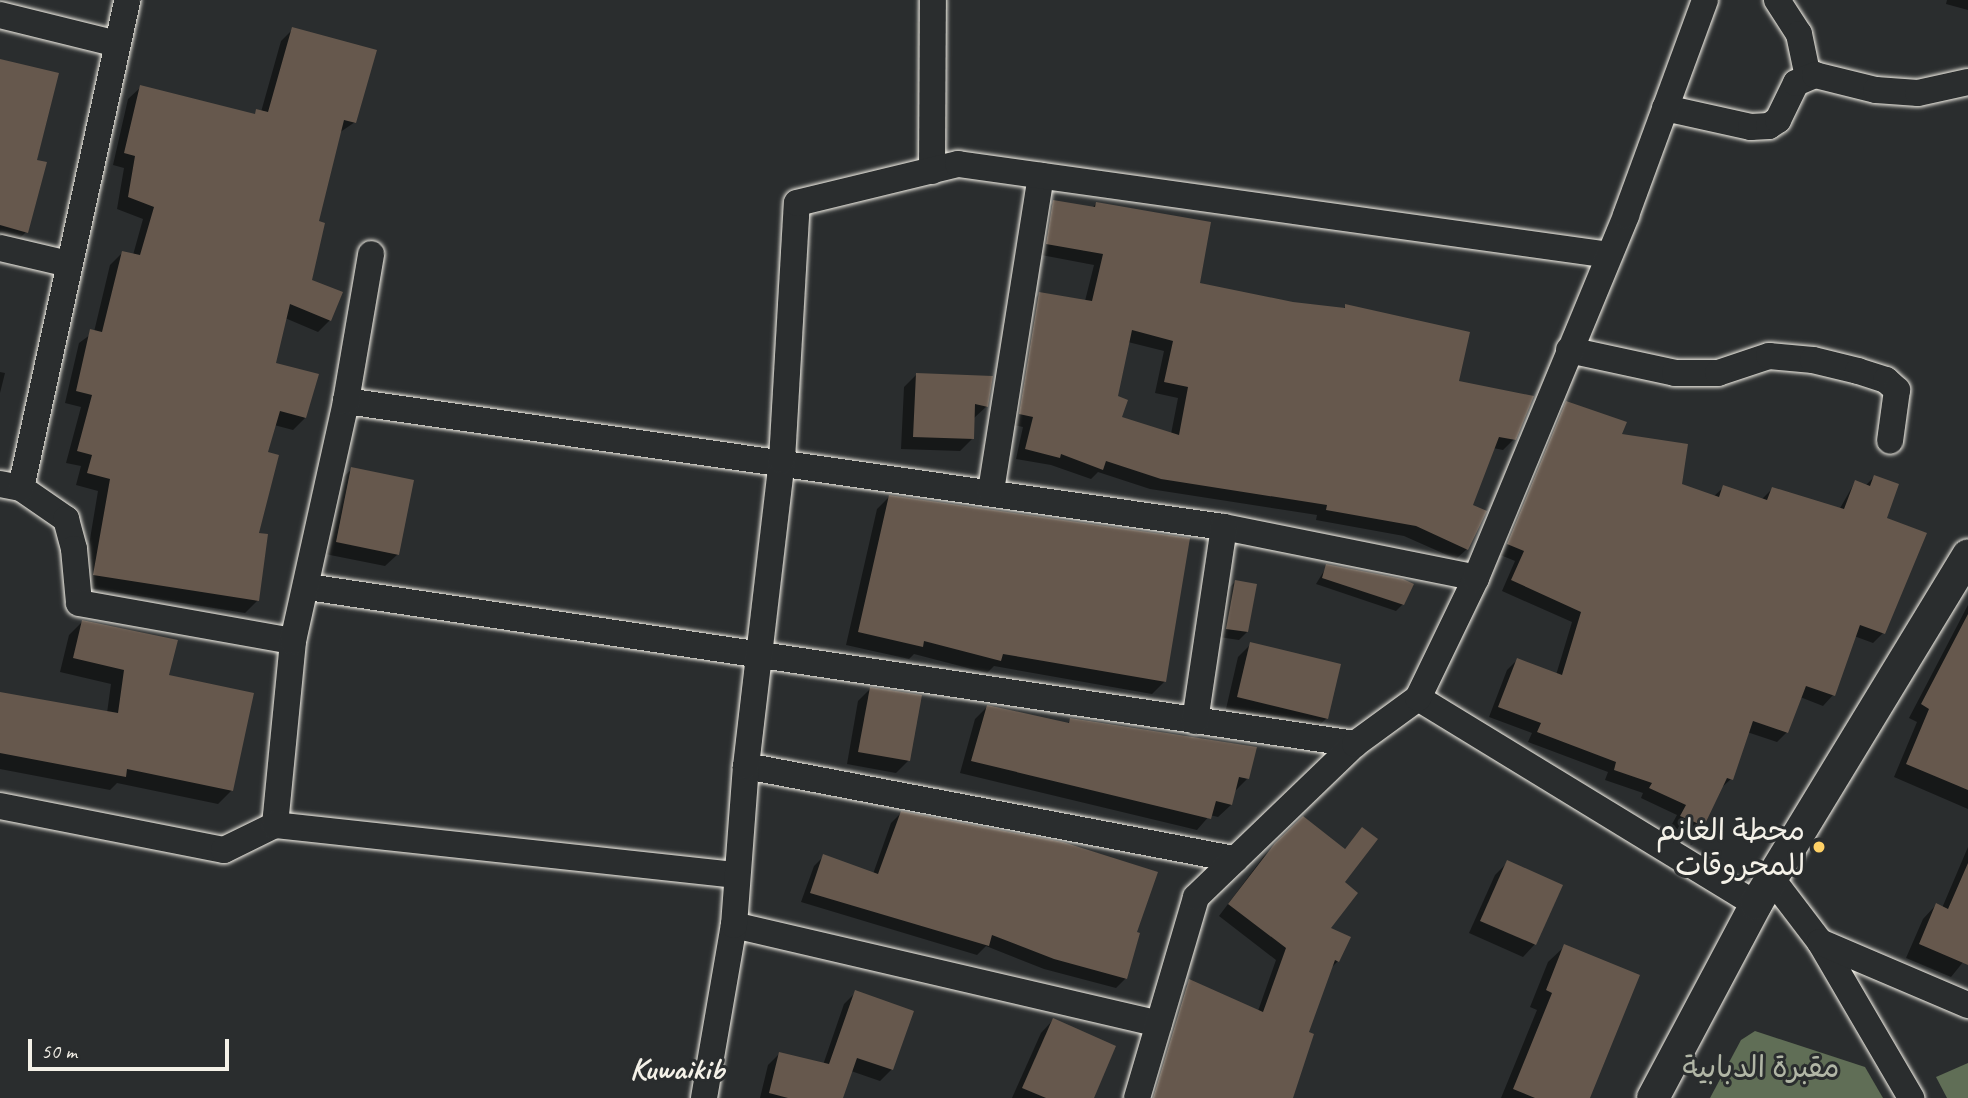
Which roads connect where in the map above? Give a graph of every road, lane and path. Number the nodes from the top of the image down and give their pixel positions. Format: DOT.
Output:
graph roads {
  1 [pos="127,0"];
  2 [pos="933,0"];
  3 [pos="1705,0"];
  4 [pos="1777,0"];
  5 [pos="0,15"];
  6 [pos="117,44"];
  7 [pos="1808,77"];
  8 [pos="1968,82"];
  9 [pos="1665,108"];
  10 [pos="932,171"];
  11 [pos="1041,176"];
  12 [pos="0,248"];
  13 [pos="371,254"];
  14 [pos="1609,254"];
  15 [pos="68,264"];
  16 [pos="1569,350"];
  17 [pos="346,401"];
  18 [pos="1890,441"];
  19 [pos="782,460"];
  20 [pos="10,486"];
  21 [pos="991,491"];
  22 [pos="1224,527"];
  23 [pos="1968,555"];
  24 [pos="1476,578"];
  25 [pos="308,587"];
  26 [pos="293,640"];
  27 [pos="759,655"];
  28 [pos="1418,698"];
  29 [pos="1195,721"];
  30 [pos="1355,744"];
  31 [pos="746,766"];
  32 [pos="0,806"];
  33 [pos="275,825"];
  34 [pos="1235,859"];
  35 [pos="735,875"];
  36 [pos="1764,891"];
  37 [pos="734,925"];
  38 [pos="1820,942"];
  39 [pos="1968,1004"];
  40 [pos="1159,1024"];
  41 [pos="704,1098"];
  42 [pos="1137,1098"];
  43 [pos="1653,1098"];
  44 [pos="1911,1098"];
  1 -- 6 [label="street"];
  2 -- 10 [label="street"];
  3 -- 9 [label="street"];
  4 -- 7 [label="street"];
  5 -- 6 [label="street"];
  6 -- 15 [label="street"];
  7 -- 8 [label="street"];
  7 -- 9 [label="street"];
  9 -- 14 [label="street"];
  10 -- 11 [label="street"];
  10 -- 19 [label="street"];
  11 -- 14 [label="street"];
  11 -- 21 [label="street"];
  12 -- 15 [label="street"];
  13 -- 17 [label="street"];
  14 -- 16 [label="street"];
  15 -- 20 [label="street"];
  16 -- 18 [label="street"];
  16 -- 24 [label="street"];
  17 -- 19 [label="street"];
  17 -- 25 [label="street"];
  19 -- 21 [label="street"];
  19 -- 27 [label="street"];
  20 -- 26 [label="street"];
  21 -- 22 [label="street"];
  22 -- 24 [label="street"];
  22 -- 29 [label="street"];
  23 -- 36 [label="street"];
  24 -- 28 [label="street"];
  25 -- 26 [label="street"];
  25 -- 27 [label="street"];
  26 -- 33 [label="street"];
  27 -- 29 [label="street"];
  27 -- 31 [label="street"];
  28 -- 30 [label="street"];
  28 -- 36 [label="street"];
  29 -- 30 [label="street"];
  30 -- 34 [label="street"];
  31 -- 34 [label="street"];
  31 -- 35 [label="street"];
  32 -- 33 [label="street"];
  33 -- 35 [label="street"];
  34 -- 40 [label="street"];
  35 -- 37 [label="street"];
  36 -- 38 [label="street"];
  36 -- 43 [label="street"];
  37 -- 40 [label="street"];
  37 -- 41 [label="street"];
  38 -- 39 [label="street"];
  38 -- 44 [label="street"];
  40 -- 42 [label="street"];
}
